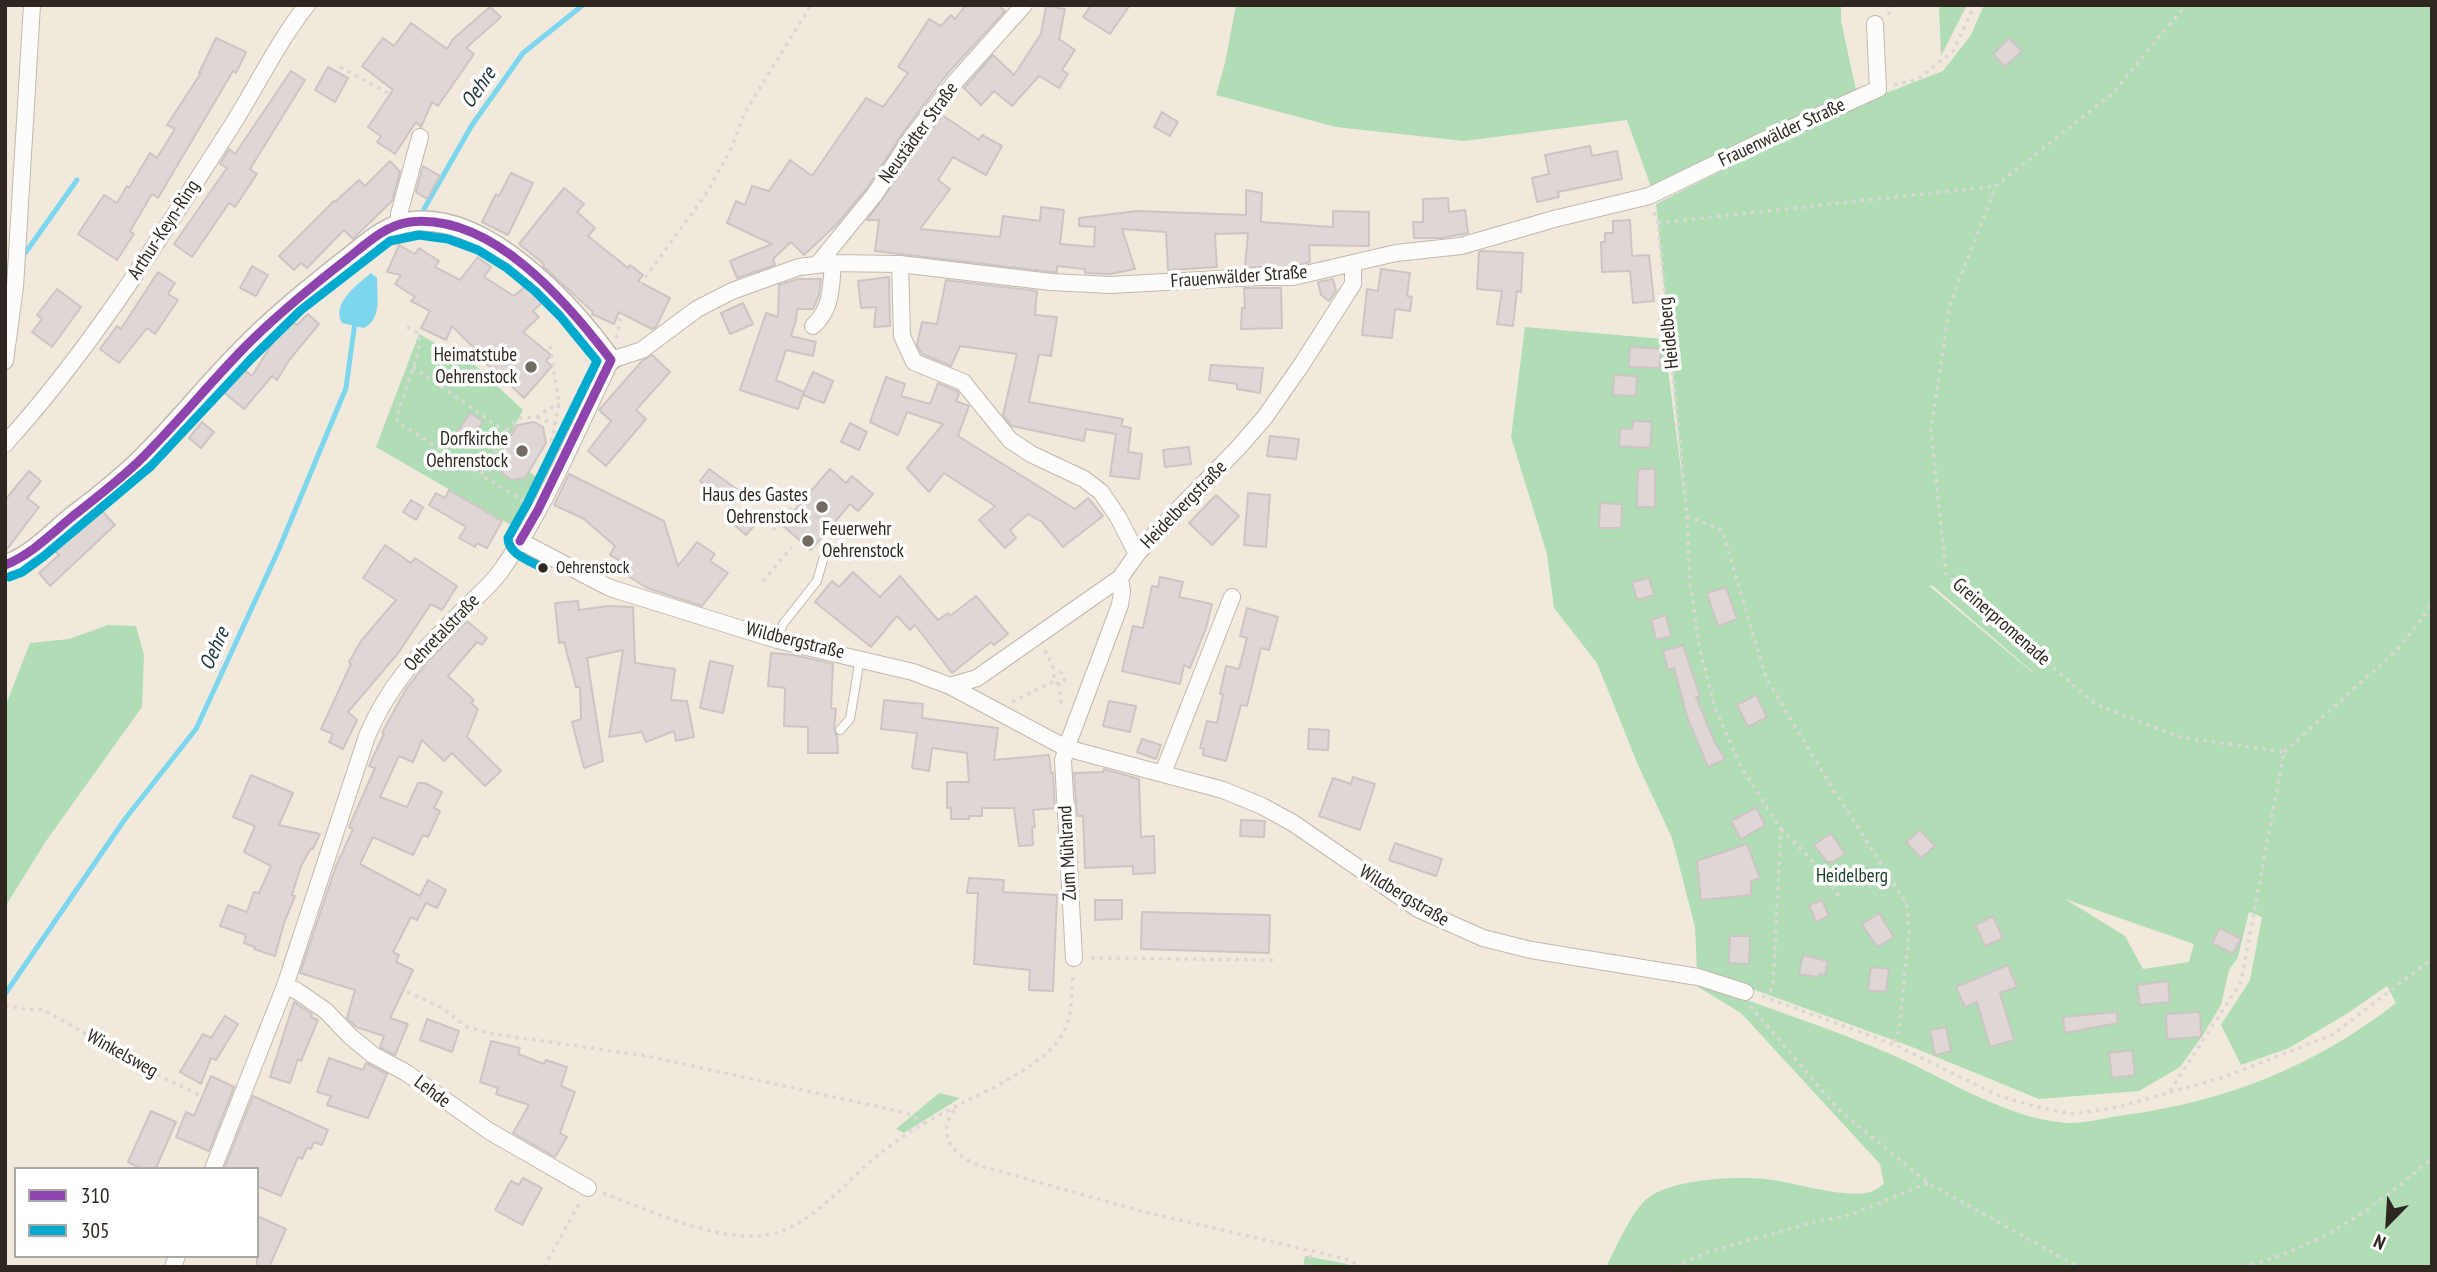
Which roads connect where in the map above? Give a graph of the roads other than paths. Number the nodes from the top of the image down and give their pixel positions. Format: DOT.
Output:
graph roads {
  1 [pos="32,5"];
  2 [pos="307,5"];
  3 [pos="1024,5"];
  4 [pos="1875,23"];
  5 [pos="420,137"];
  6 [pos="398,225"];
  7 [pos="1353,263"];
  8 [pos="825,264"];
  9 [pos="900,264"];
  10 [pos="813,326"];
  11 [pos="611,360"];
  12 [pos="5,361"];
  13 [pos="5,443"];
  14 [pos="520,541"];
  15 [pos="1137,554"];
  16 [pos="823,560"];
  17 [pos="5,565"];
  18 [pos="1120,578"];
  19 [pos="1232,597"];
  20 [pos="777,640"];
  21 [pos="859,658"];
  22 [pos="950,686"];
  23 [pos="840,730"];
  24 [pos="1066,748"];
  25 [pos="1163,773"];
  26 [pos="1074,958"];
  27 [pos="285,986"];
  28 [pos="1745,992"];
  29 [pos="214,1167"];
  30 [pos="589,1188"];
  1 -- 12 [label="street"];
  2 -- 13 [label="street, Arthur-Keyn-Ring"];
  3 -- 8 [label="street, Neustädter Straße"];
  4 -- 7 [label="street, Frauenwälder Straße"];
  5 -- 6 [label="street"];
  6 -- 11 [label="street"];
  6 -- 17 [label="street"];
  7 -- 9 [label="street, Frauenwälder Straße"];
  7 -- 15 [label="street, Heidelbergstraße"];
  8 -- 9 [label="street, Frauenwälder Straße"];
  8 -- 10 [label="street"];
  8 -- 11 [label="street, Frauenwälder Straße"];
  9 -- 15 [label="street"];
  11 -- 14 [label="street, Oehretalstraße"];
  14 -- 20 [label="street, Wildbergstraße"];
  14 -- 27 [label="street, Oehretalstraße"];
  15 -- 18 [label="street, Heidelbergstraße"];
  16 -- 20 [label="lane"];
  18 -- 22 [label="street, Heidelbergstraße"];
  18 -- 24 [label="street"];
  19 -- 25 [label="street"];
  20 -- 21 [label="street, Wildbergstraße"];
  21 -- 22 [label="street, Wildbergstraße"];
  21 -- 23 [label="lane"];
  22 -- 24 [label="street, Wildbergstraße"];
  24 -- 25 [label="street, Wildbergstraße"];
  24 -- 26 [label="street, Zum Mühlrand"];
  25 -- 28 [label="street, Wildbergstraße"];
  27 -- 29 [label="street, Oehretalstraße"];
  27 -- 30 [label="street, Lehde"];
}
